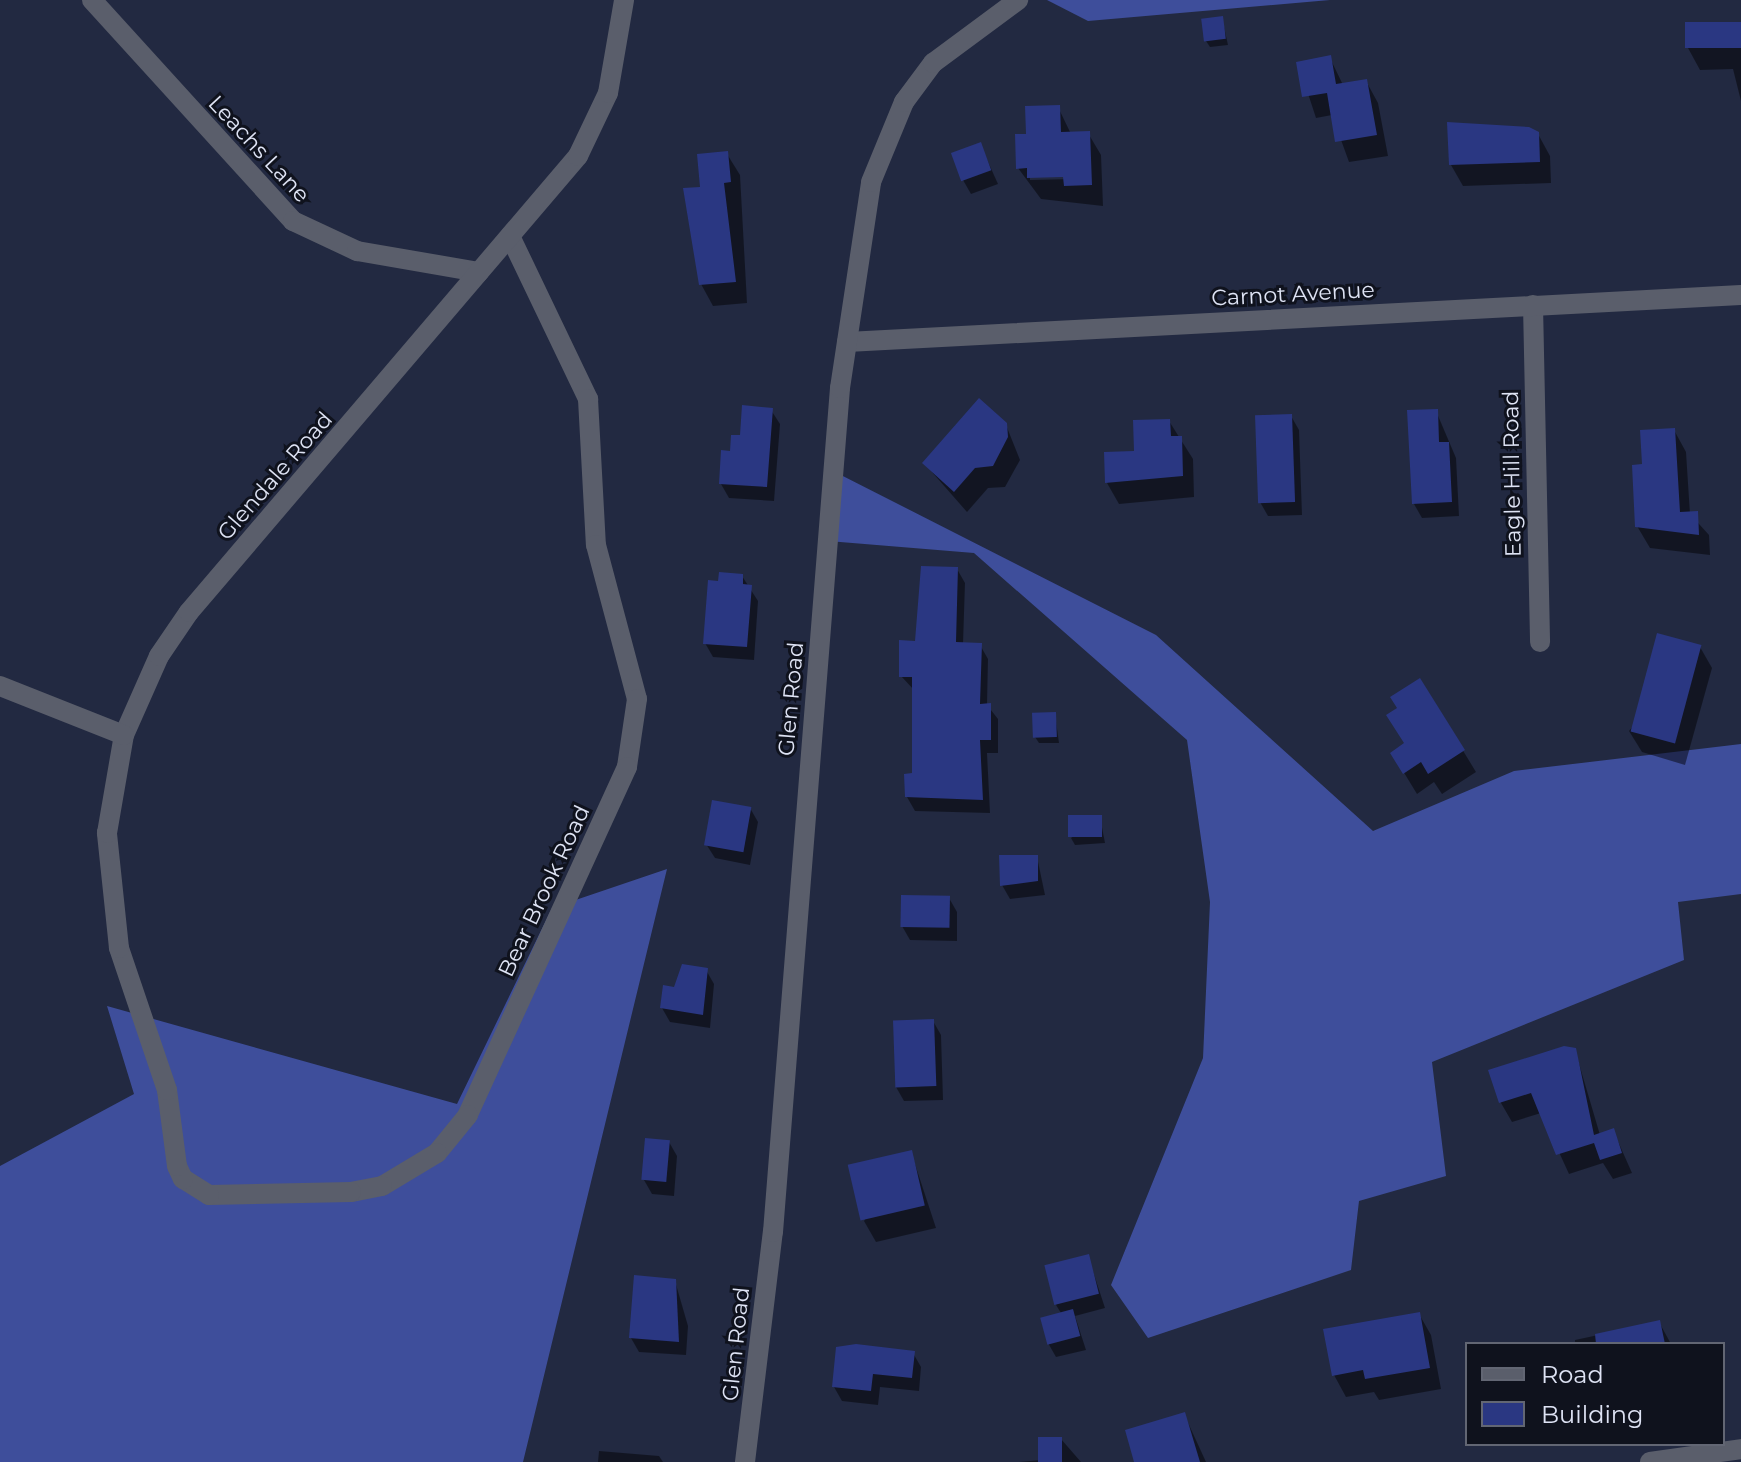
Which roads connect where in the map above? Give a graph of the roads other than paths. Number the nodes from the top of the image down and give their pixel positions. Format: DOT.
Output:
graph roads {
  1 [pos="92,0"];
  2 [pos="624,0"];
  3 [pos="1018,0"];
  4 [pos="510,236"];
  5 [pos="479,272"];
  6 [pos="1741,295"];
  7 [pos="1533,305"];
  8 [pos="847,342"];
  9 [pos="1540,642"];
  10 [pos="0,686"];
  11 [pos="124,735"];
  12 [pos="147,1034"];
  13 [pos="1741,1449"];
  14 [pos="745,1462"];
  15 [pos="1650,1462"];
  1 -- 5 [label="street, Leachs Lane"];
  2 -- 4 [label="street, Glendale Road"];
  3 -- 8 [label="street, Glen Road"];
  4 -- 5 [label="street, Glendale Road"];
  4 -- 12 [label="street, Bear Brook Road"];
  5 -- 11 [label="street, Glendale Road"];
  6 -- 7 [label="street, Carnot Avenue"];
  7 -- 8 [label="street, Carnot Avenue"];
  7 -- 9 [label="street, Eagle Hill Road"];
  8 -- 14 [label="street, Glen Road"];
  10 -- 11 [label="street"];
  11 -- 12 [label="street, Glendale Road"];
  13 -- 15 [label="street"];
}
